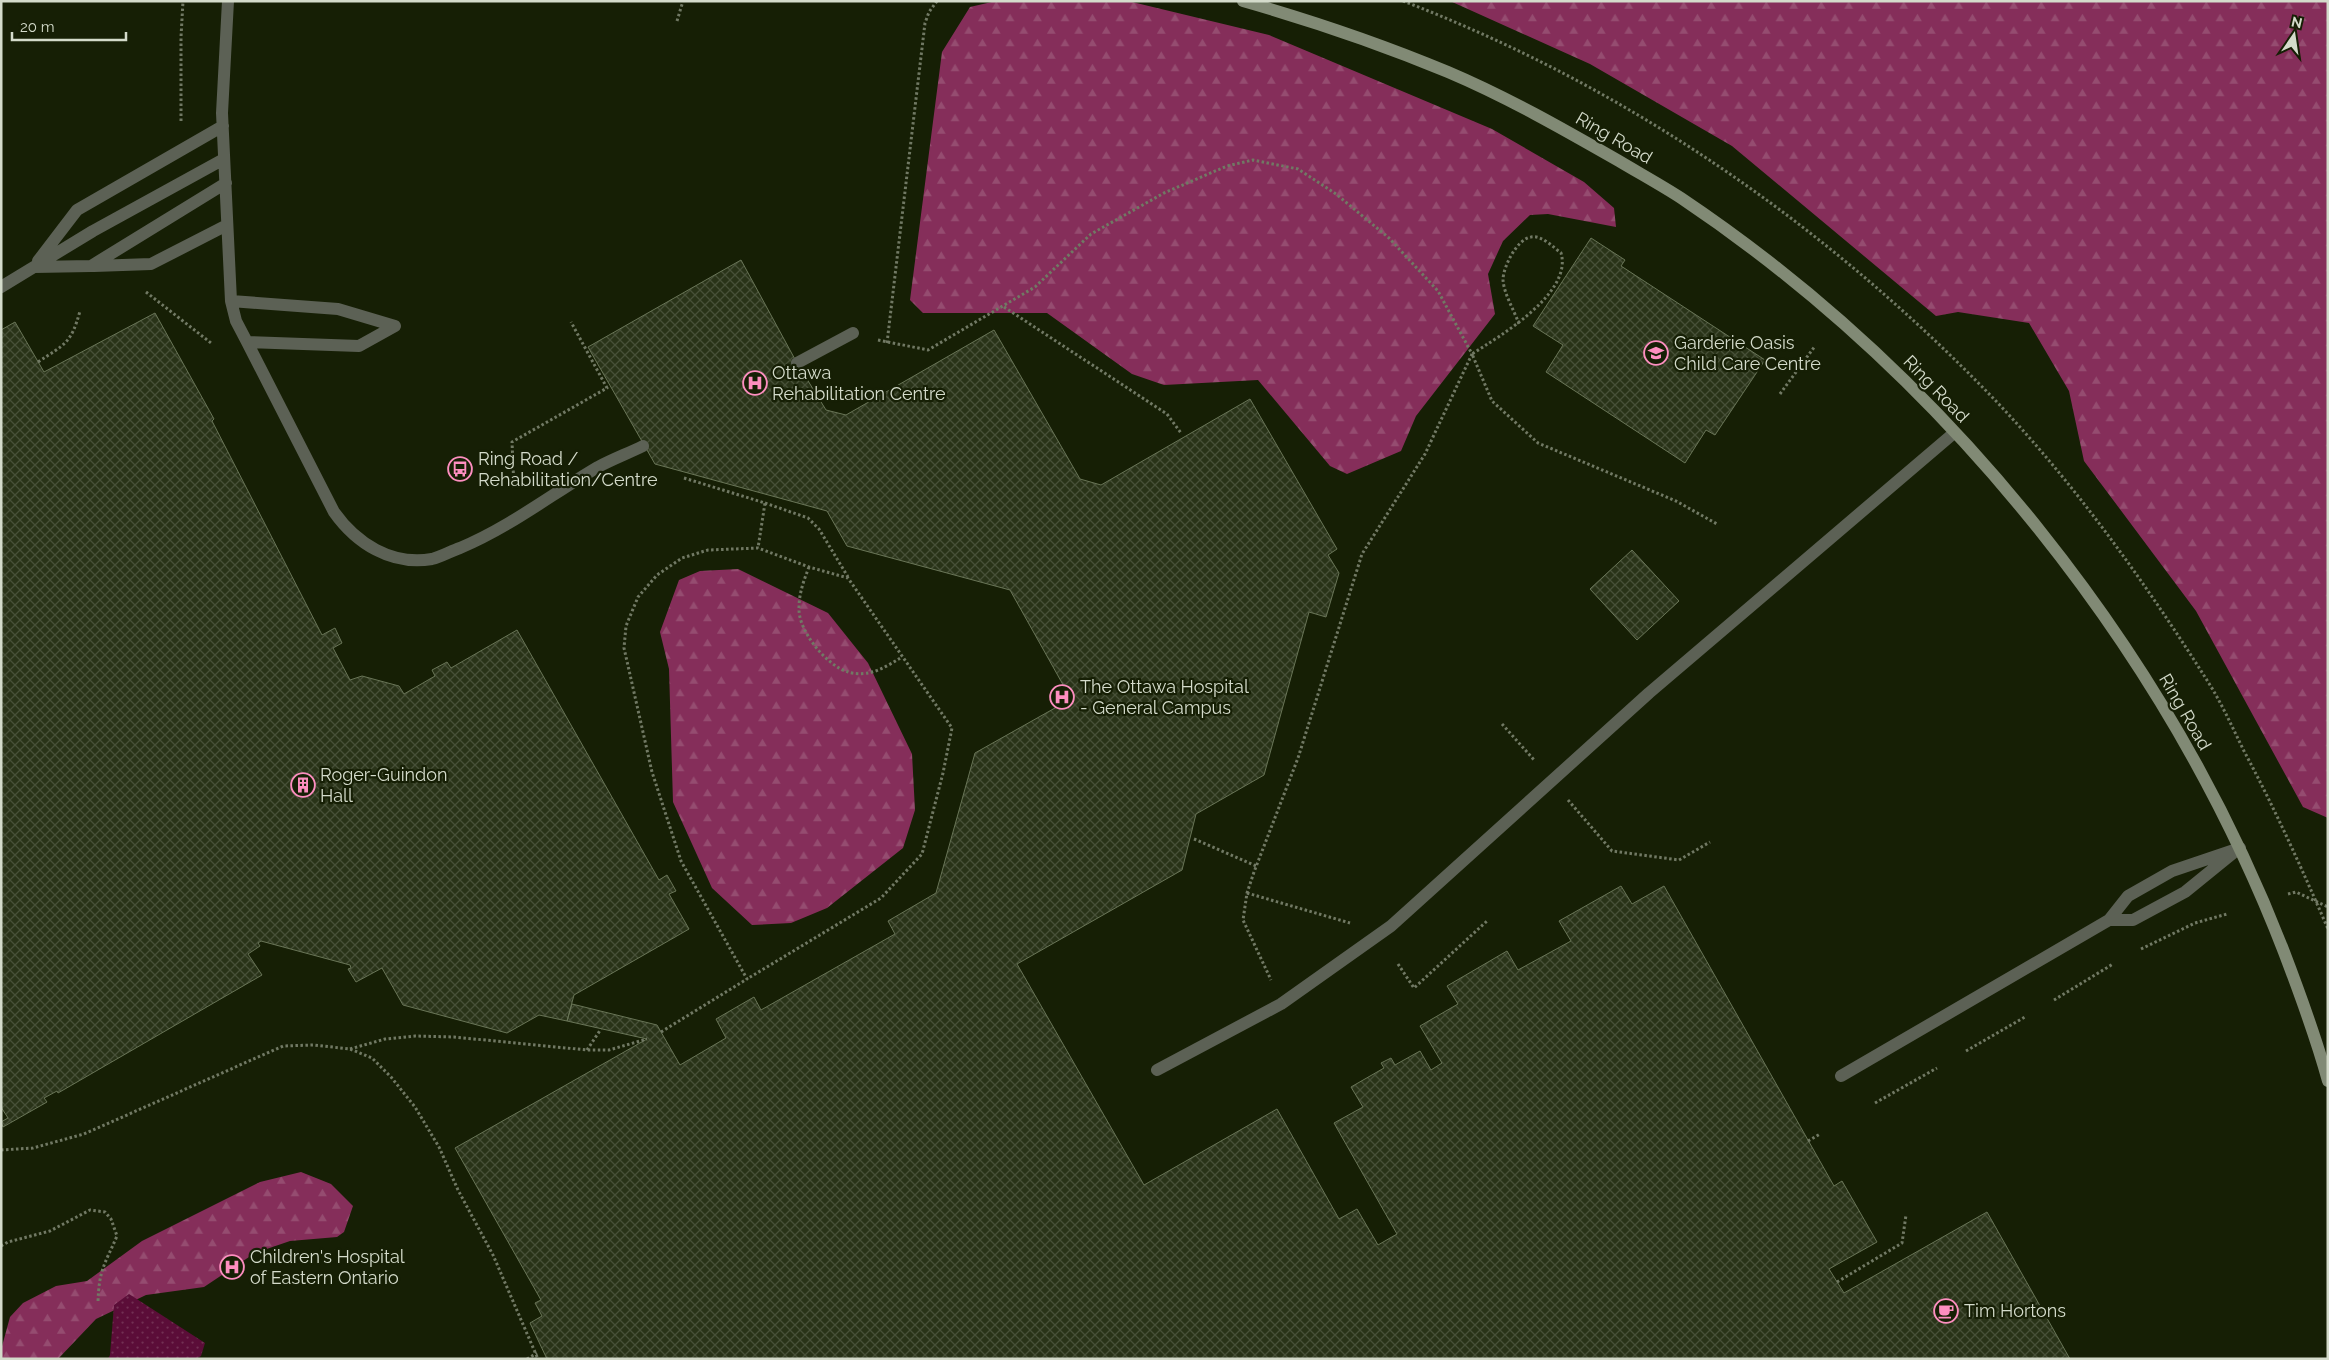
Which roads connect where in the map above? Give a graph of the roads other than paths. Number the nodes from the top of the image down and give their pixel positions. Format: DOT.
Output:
graph roads {
  1 [pos="228,1"];
  2 [pos="1243,1"];
  3 [pos="223,126"];
  4 [pos="224,159"];
  5 [pos="226,182"];
  6 [pos="227,225"];
  7 [pos="91,266"];
  8 [pos="34,267"];
  9 [pos="1,286"];
  10 [pos="231,301"];
  11 [pos="853,333"];
  12 [pos="246,342"];
  13 [pos="796,363"];
  14 [pos="1954,433"];
  15 [pos="643,446"];
  16 [pos="2240,848"];
  17 [pos="2109,920"];
  18 [pos="1157,1070"];
  19 [pos="1841,1076"];
  20 [pos="2328,1081"];
  1 -- 3 [label="lane"];
  2 -- 14 [label="street, Ring Road"];
  3 -- 4 [label="lane"];
  3 -- 8 [label="lane"];
  4 -- 5 [label="lane"];
  4 -- 8 [label="lane"];
  5 -- 6 [label="lane"];
  5 -- 7 [label="lane"];
  6 -- 7 [label="lane"];
  6 -- 10 [label="lane"];
  7 -- 8 [label="lane"];
  8 -- 9 [label="lane"];
  10 -- 12 [label="lane"];
  10 -- 12 [label="lane"];
  11 -- 13 [label="lane"];
  12 -- 15 [label="lane"];
  14 -- 16 [label="street, Ring Road"];
  14 -- 18 [label="lane"];
  16 -- 17 [label="lane"];
  16 -- 17 [label="lane"];
  16 -- 20 [label="street, Ring Road"];
  17 -- 19 [label="lane"];
}
